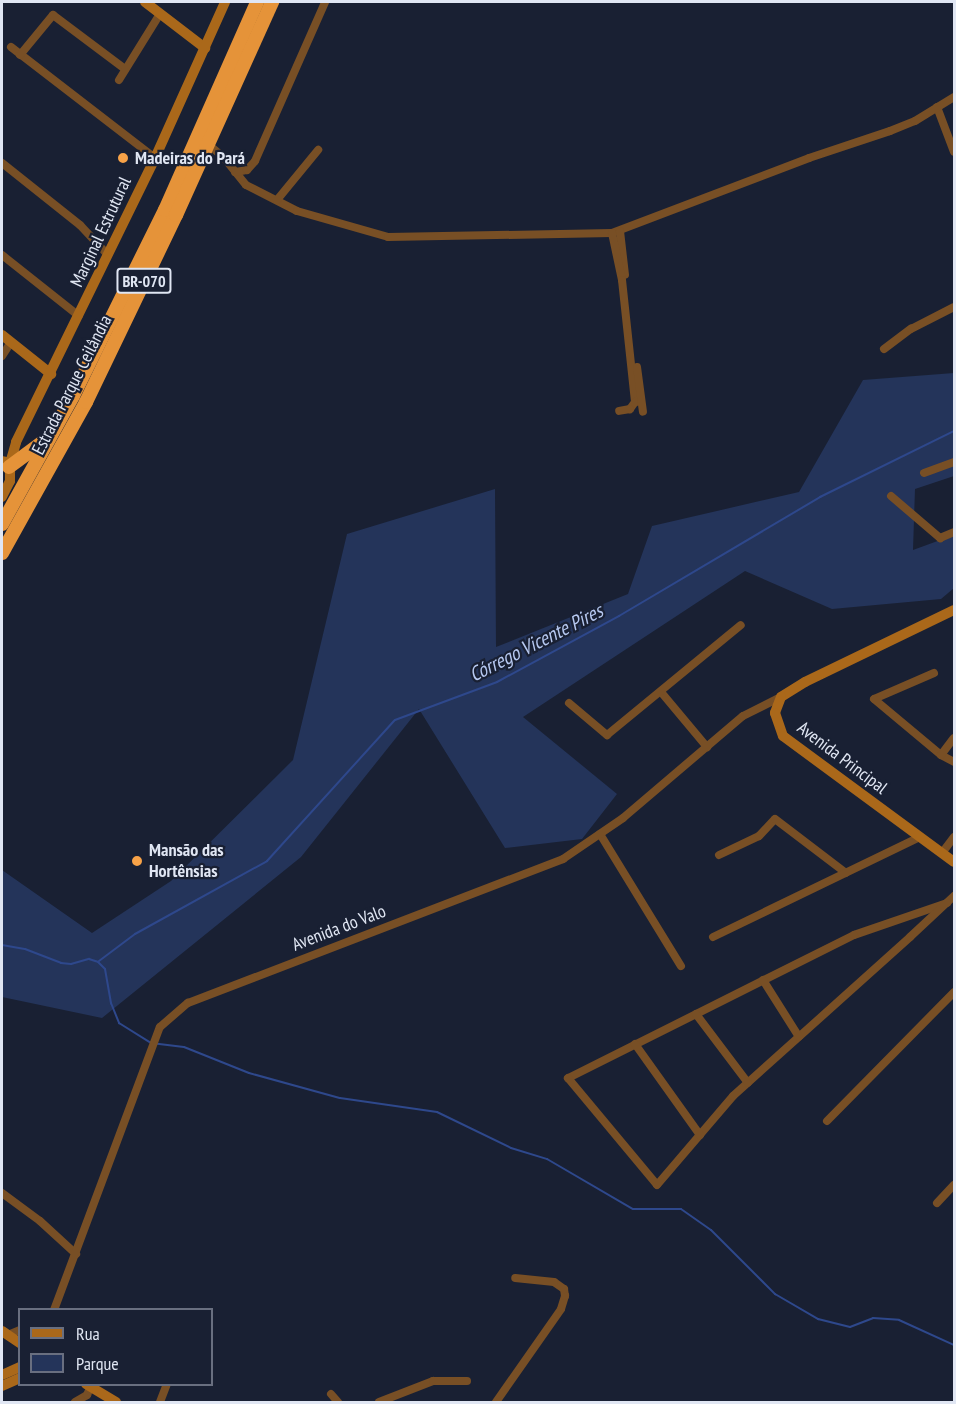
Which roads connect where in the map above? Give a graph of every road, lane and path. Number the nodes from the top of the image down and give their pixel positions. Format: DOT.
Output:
graph roads {
  1 [pos="225,2"];
  2 [pos="257,2"];
  3 [pos="272,2"];
  4 [pos="325,2"];
  5 [pos="148,4"];
  6 [pos="160,14"];
  7 [pos="11,47"];
  8 [pos="205,48"];
  9 [pos="20,55"];
  10 [pos="125,69"];
  11 [pos="119,80"];
  12 [pos="954,97"];
  13 [pos="937,107"];
  14 [pos="208,144"];
  15 [pos="318,150"];
  16 [pos="954,152"];
  17 [pos="154,158"];
  18 [pos="2,163"];
  19 [pos="235,172"];
  20 [pos="277,200"];
  21 [pos="616,232"];
  22 [pos="104,251"];
  23 [pos="2,255"];
  24 [pos="954,308"];
  25 [pos="79,316"];
  26 [pos="2,335"];
  27 [pos="11,342"];
  28 [pos="884,349"];
  29 [pos="2,356"];
  30 [pos="51,374"];
  31 [pos="619,411"];
  32 [pos="643,412"];
  33 [pos="53,433"];
  34 [pos="954,462"];
  35 [pos="5,464"];
  36 [pos="924,473"];
  37 [pos="891,496"];
  38 [pos="2,497"];
  39 [pos="2,524"];
  40 [pos="954,532"];
  41 [pos="2,553"];
  42 [pos="954,610"];
  43 [pos="741,625"];
  44 [pos="934,673"];
  45 [pos="661,692"];
  46 [pos="781,697"];
  47 [pos="569,703"];
  48 [pos="954,738"];
  49 [pos="707,747"];
  50 [pos="941,755"];
  51 [pos="954,762"];
  52 [pos="600,834"];
  53 [pos="920,837"];
  54 [pos="954,837"];
  55 [pos="942,853"];
  56 [pos="719,855"];
  57 [pos="954,862"];
  58 [pos="846,873"];
  59 [pos="954,896"];
  60 [pos="947,903"];
  61 [pos="713,937"];
  62 [pos="681,966"];
  63 [pos="763,980"];
  64 [pos="954,992"];
  65 [pos="696,1014"];
  66 [pos="799,1037"];
  67 [pos="635,1044"];
  68 [pos="748,1083"];
  69 [pos="827,1121"];
  70 [pos="700,1135"];
  71 [pos="954,1185"];
  72 [pos="2,1193"];
  73 [pos="937,1203"];
  74 [pos="76,1254"];
  75 [pos="515,1278"];
  76 [pos="55,1308"];
  77 [pos="5,1333"];
  78 [pos="18,1342"];
  79 [pos="18,1368"];
  80 [pos="2,1375"];
  81 [pos="18,1379"];
  82 [pos="467,1381"];
  83 [pos="2,1386"];
  84 [pos="88,1386"];
  85 [pos="166,1386"];
  86 [pos="331,1394"];
  87 [pos="75,1402"];
  88 [pos="116,1402"];
  89 [pos="160,1402"];
  90 [pos="338,1402"];
  91 [pos="379,1402"];
  92 [pos="496,1402"];
  1 -- 8 [label="main road, Marginal Estrutural"];
  2 -- 33 [label="highway, Estrada Parque Ceilândia / BR-070"];
  3 -- 14 [label="highway, Estrada Parque Ceilândia / BR-070"];
  4 -- 19 [label="street"];
  5 -- 6 [label="main road"];
  6 -- 8 [label="main road"];
  6 -- 10 [label="street"];
  7 -- 9 [label="street"];
  8 -- 17 [label="main road, Marginal Estrutural"];
  9 -- 10 [label="street"];
  9 -- 17 [label="street"];
  10 -- 11 [label="street"];
  12 -- 13 [label="street"];
  13 -- 16 [label="street"];
  13 -- 21 [label="street"];
  14 -- 19 [label="street"];
  14 -- 41 [label="highway, Estrada Parque Ceilândia / BR-070"];
  15 -- 20 [label="street"];
  17 -- 22 [label="main road, Marginal Estrutural"];
  18 -- 22 [label="street"];
  19 -- 20 [label="street"];
  20 -- 21 [label="street"];
  21 -- 31 [label="street"];
  21 -- 32 [label="street"];
  22 -- 25 [label="main road, Marginal Estrutural"];
  23 -- 25 [label="street"];
  24 -- 28 [label="street"];
  25 -- 30 [label="main road, Marginal Estrutural"];
  26 -- 27 [label="main road"];
  27 -- 29 [label="street"];
  27 -- 30 [label="main road"];
  30 -- 35 [label="main road, Marginal Estrutural"];
  33 -- 35 [label="highway"];
  33 -- 39 [label="highway, Estrada Parque Ceilândia / BR-070"];
  34 -- 36 [label="street"];
  35 -- 38 [label="main road"];
  37 -- 40 [label="street"];
  42 -- 46 [label="main road"];
  43 -- 45 [label="street"];
  44 -- 50 [label="street"];
  45 -- 47 [label="street"];
  45 -- 49 [label="street"];
  46 -- 49 [label="street, Avenida do Valo"];
  46 -- 53 [label="main road, Avenida Principal"];
  48 -- 50 [label="street"];
  49 -- 52 [label="street, Avenida do Valo"];
  50 -- 51 [label="street"];
  52 -- 62 [label="street"];
  52 -- 74 [label="street, Avenida do Valo"];
  53 -- 55 [label="main road, Avenida Principal"];
  53 -- 58 [label="street"];
  54 -- 55 [label="street"];
  55 -- 57 [label="main road, Avenida Principal"];
  56 -- 58 [label="street"];
  58 -- 61 [label="street"];
  59 -- 60 [label="street"];
  60 -- 63 [label="street"];
  60 -- 66 [label="street"];
  63 -- 65 [label="street"];
  63 -- 66 [label="street"];
  64 -- 69 [label="street"];
  65 -- 67 [label="street"];
  65 -- 68 [label="street"];
  66 -- 68 [label="street"];
  67 -- 70 [label="street"];
  67 -- 70 [label="street"];
  68 -- 70 [label="street"];
  71 -- 73 [label="street"];
  72 -- 74 [label="street"];
  74 -- 76 [label="street, Avenida do Valo"];
  75 -- 92 [label="street"];
  77 -- 78 [label="main road"];
  79 -- 80 [label="main road"];
  81 -- 83 [label="main road"];
  82 -- 91 [label="street"];
  84 -- 87 [label="street"];
  84 -- 88 [label="main road"];
  85 -- 89 [label="street"];
  86 -- 90 [label="street"];
}
